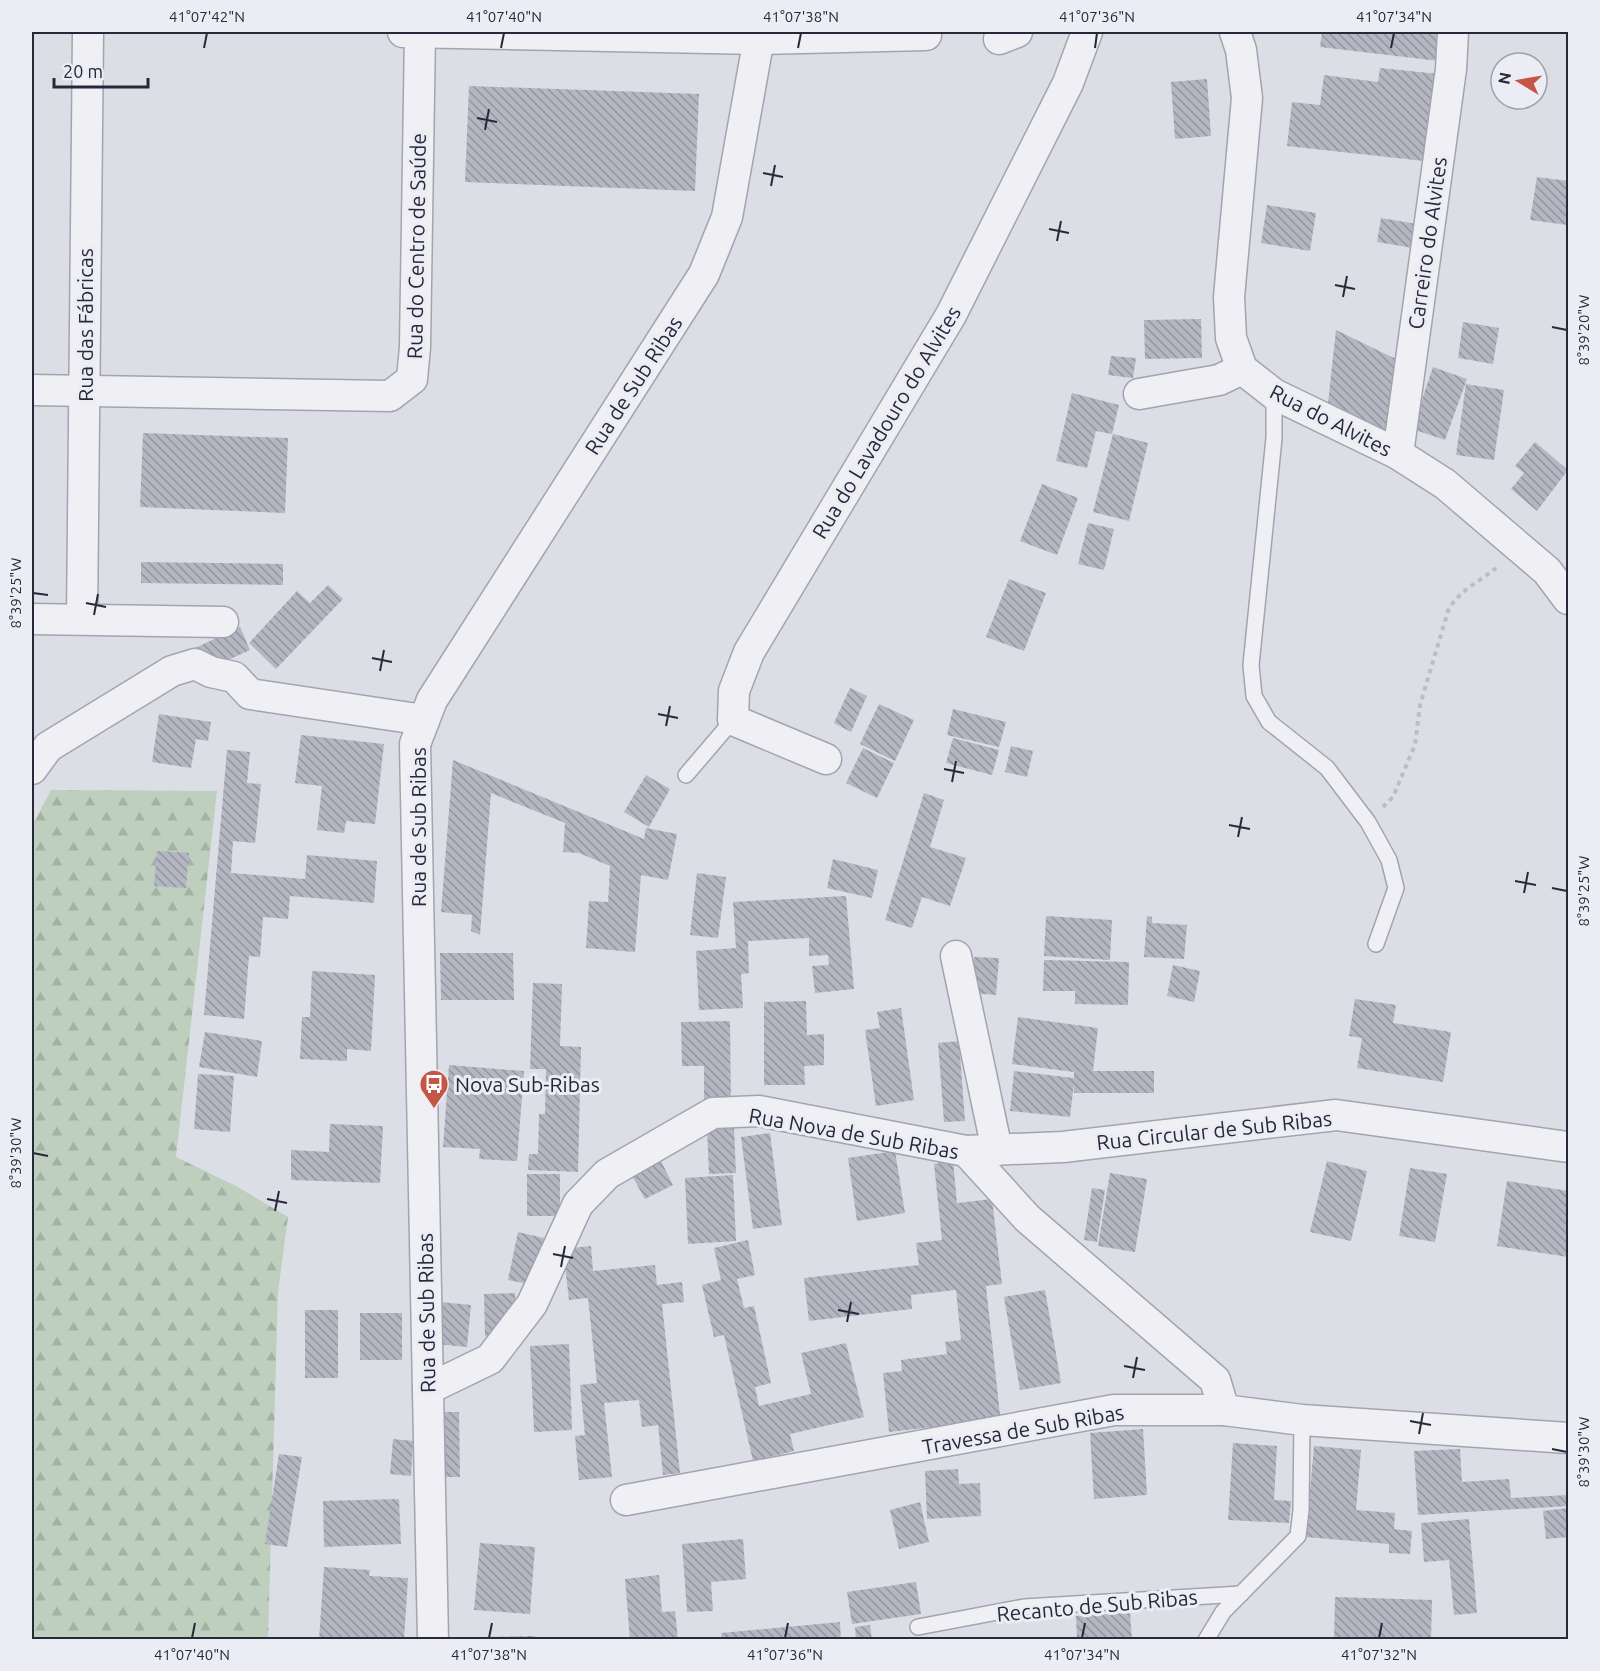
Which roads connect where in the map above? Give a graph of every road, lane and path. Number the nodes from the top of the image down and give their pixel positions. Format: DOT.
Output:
graph roads {
  1 [pos="88,32"];
  2 [pos="403,32"];
  3 [pos="420,32"];
  4 [pos="1087,32"];
  5 [pos="1235,32"];
  6 [pos="1453,32"];
  7 [pos="759,35"];
  8 [pos="926,35"];
  9 [pos="1242,369"];
  10 [pos="32,390"];
  11 [pos="85,391"];
  12 [pos="1139,394"];
  13 [pos="1274,394"];
  14 [pos="1398,454"];
  15 [pos="1515,543"];
  16 [pos="1569,599"];
  17 [pos="32,619"];
  18 [pos="82,619"];
  19 [pos="223,622"];
  20 [pos="424,720"];
  21 [pos="733,720"];
  22 [pos="826,759"];
  23 [pos="32,769"];
  24 [pos="686,775"];
  25 [pos="1368,822"];
  26 [pos="1376,944"];
  27 [pos="956,956"];
  28 [pos="1569,1147"];
  29 [pos="997,1150"];
  30 [pos="966,1151"];
  31 [pos="428,1389"];
  32 [pos="1224,1410"];
  33 [pos="1302,1420"];
  34 [pos="1569,1438"];
  35 [pos="626,1500"];
  36 [pos="1241,1594"];
  37 [pos="918,1627"];
  38 [pos="433,1640"];
  39 [pos="1206,1640"];
  1 -- 11 [label="street, Rua das Fábricas"];
  2 -- 3 [label="street"];
  3 -- 7 [label="street"];
  3 -- 11 [label="street, Rua do Centro de Saúde"];
  4 -- 21 [label="street, Rua do Lavadouro do Alvites"];
  5 -- 9 [label="street"];
  6 -- 14 [label="street, Carreiro do Alvites"];
  7 -- 8 [label="street"];
  7 -- 20 [label="street, Rua de Sub Ribas"];
  9 -- 12 [label="street"];
  9 -- 13 [label="street, Rua do Alvites"];
  10 -- 11 [label="street"];
  11 -- 18 [label="street, Rua das Fábricas"];
  13 -- 14 [label="street, Rua do Alvites"];
  13 -- 25 [label="lane"];
  14 -- 15 [label="street, Rua do Alvites"];
  15 -- 16 [label="street, Rua do Alvites"];
  15 -- 25 [label="path"];
  17 -- 18 [label="street"];
  18 -- 19 [label="street"];
  20 -- 23 [label="street"];
  20 -- 31 [label="street, Rua de Sub Ribas"];
  21 -- 22 [label="street"];
  21 -- 24 [label="lane"];
  25 -- 26 [label="lane"];
  27 -- 29 [label="street"];
  28 -- 29 [label="street, Rua Circular de Sub Ribas"];
  29 -- 30 [label="street, Rua Circular de Sub Ribas"];
  30 -- 31 [label="street, Rua Nova de Sub Ribas"];
  30 -- 32 [label="street, Rua Nova de Sub Ribas"];
  31 -- 38 [label="street, Rua de Sub Ribas"];
  32 -- 33 [label="street, Travessa de Sub Ribas"];
  32 -- 35 [label="street, Travessa de Sub Ribas"];
  33 -- 34 [label="street, Travessa de Sub Ribas"];
  33 -- 36 [label="lane, Recanto de Sub Ribas"];
  36 -- 37 [label="lane, Recanto de Sub Ribas"];
  36 -- 39 [label="lane, Recanto de Sub Ribas"];
}
